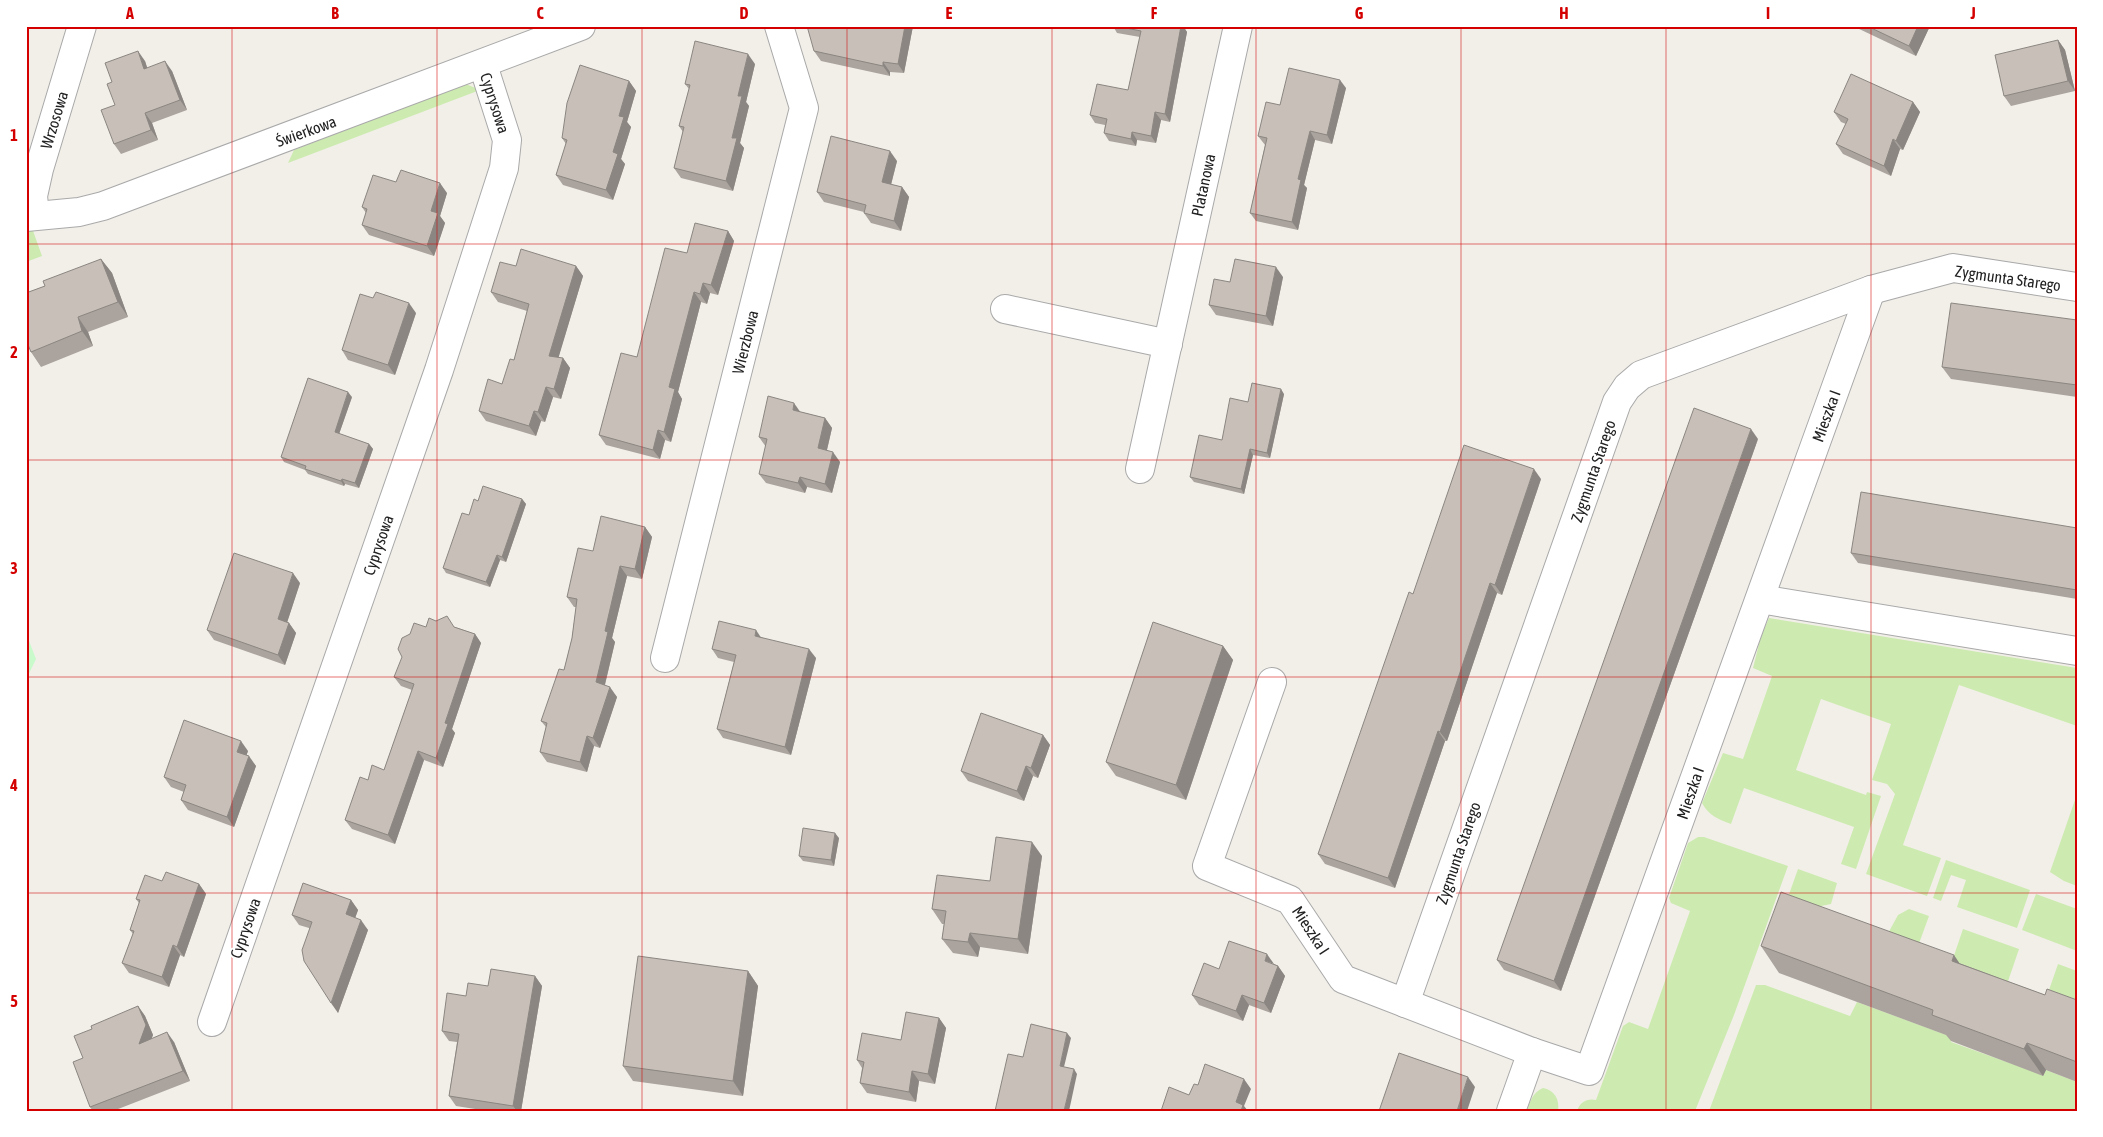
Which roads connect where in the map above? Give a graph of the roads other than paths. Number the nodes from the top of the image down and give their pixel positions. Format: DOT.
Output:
graph roads {
  1 [pos="82,26"];
  2 [pos="581,26"];
  3 [pos="779,26"];
  4 [pos="1238,26"];
  5 [pos="548,33"];
  6 [pos="483,65"];
  7 [pos="30,216"];
  8 [pos="2077,288"];
  9 [pos="1871,290"];
  10 [pos="1005,309"];
  11 [pos="1168,344"];
  12 [pos="1140,469"];
  13 [pos="1760,598"];
  14 [pos="2077,651"];
  15 [pos="665,658"];
  16 [pos="1272,682"];
  17 [pos="1405,1004"];
  18 [pos="212,1022"];
  19 [pos="1532,1052"];
  20 [pos="1511,1111"];
  1 -- 7 [label="street, Wrzosowa"];
  2 -- 5 [label="street, Świerkowa"];
  3 -- 15 [label="street, Wierzbowa"];
  4 -- 11 [label="street, Platanowa"];
  5 -- 6 [label="street, Świerkowa"];
  6 -- 7 [label="street, Świerkowa"];
  6 -- 18 [label="street, Cyprysowa"];
  8 -- 9 [label="street, Zygmunta Starego"];
  9 -- 13 [label="street, Mieszka I"];
  9 -- 17 [label="street, Zygmunta Starego"];
  10 -- 11 [label="street"];
  11 -- 12 [label="street, Platanowa"];
  13 -- 14 [label="street"];
  13 -- 19 [label="street, Mieszka I"];
  16 -- 17 [label="street, Mieszka I"];
  17 -- 19 [label="street, Mieszka I"];
  19 -- 20 [label="street"];
}
